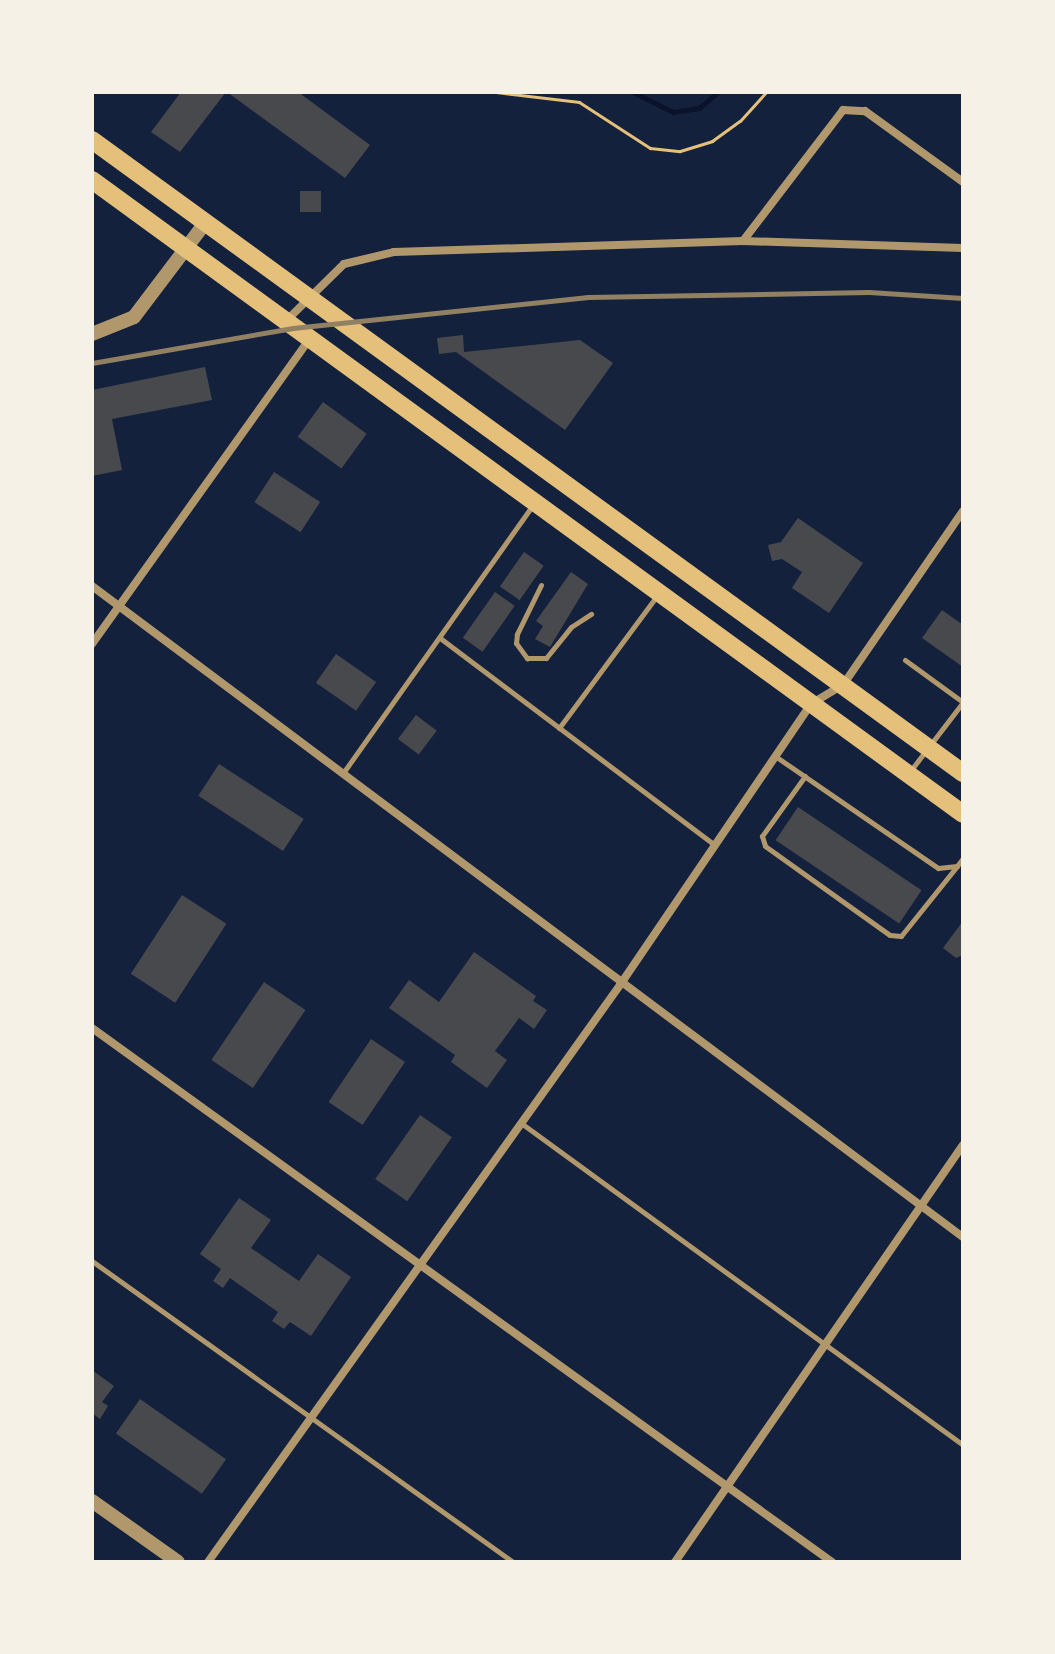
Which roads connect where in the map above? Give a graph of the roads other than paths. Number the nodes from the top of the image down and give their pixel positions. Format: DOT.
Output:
graph roads {
  1 [pos="92,140"];
  2 [pos="92,180"];
  3 [pos="963,182"];
  4 [pos="205,223"];
  5 [pos="743,241"];
  6 [pos="963,248"];
  7 [pos="185,249"];
  8 [pos="308,297"];
  9 [pos="285,321"];
  10 [pos="92,334"];
  11 [pos="309,340"];
  12 [pos="534,503"];
  13 [pos="963,511"];
  14 [pos="541,585"];
  15 [pos="92,586"];
  16 [pos="659,593"];
  17 [pos="119,605"];
  18 [pos="591,614"];
  19 [pos="440,638"];
  20 [pos="92,644"];
  21 [pos="905,660"];
  22 [pos="843,685"];
  23 [pos="962,701"];
  24 [pos="811,704"];
  25 [pos="559,728"];
  26 [pos="928,747"];
  27 [pos="775,756"];
  28 [pos="963,773"];
  29 [pos="342,774"];
  30 [pos="908,774"];
  31 [pos="805,776"];
  32 [pos="963,814"];
  33 [pos="715,845"];
  34 [pos="963,858"];
  35 [pos="957,866"];
  36 [pos="620,985"];
  37 [pos="92,1028"];
  38 [pos="521,1122"];
  39 [pos="963,1145"];
  40 [pos="920,1207"];
  41 [pos="963,1237"];
  42 [pos="92,1261"];
  43 [pos="418,1267"];
  44 [pos="824,1346"];
  45 [pos="312,1415"];
  46 [pos="963,1445"];
  47 [pos="728,1484"];
  48 [pos="92,1501"];
  49 [pos="178,1562"];
  50 [pos="208,1562"];
  51 [pos="513,1562"];
  52 [pos="675,1562"];
  53 [pos="832,1562"];
  1 -- 4 [label="highway"];
  2 -- 7 [label="highway"];
  3 -- 5 [label="street"];
  4 -- 7 [label="street"];
  4 -- 8 [label="highway"];
  5 -- 6 [label="street"];
  5 -- 8 [label="street"];
  7 -- 9 [label="highway"];
  7 -- 10 [label="street"];
  8 -- 9 [label="street"];
  8 -- 22 [label="highway"];
  9 -- 11 [label="highway"];
  11 -- 12 [label="highway"];
  11 -- 17 [label="street"];
  12 -- 16 [label="highway"];
  12 -- 19 [label="lane"];
  13 -- 22 [label="street"];
  14 -- 18 [label="lane"];
  15 -- 17 [label="street"];
  16 -- 24 [label="highway"];
  16 -- 25 [label="lane"];
  17 -- 20 [label="street"];
  17 -- 29 [label="street"];
  19 -- 25 [label="lane"];
  19 -- 29 [label="lane"];
  21 -- 23 [label="lane"];
  22 -- 24 [label="street"];
  22 -- 26 [label="highway"];
  23 -- 26 [label="lane"];
  24 -- 27 [label="street"];
  24 -- 30 [label="highway"];
  25 -- 33 [label="lane"];
  26 -- 28 [label="highway"];
  26 -- 30 [label="lane"];
  27 -- 31 [label="lane"];
  27 -- 33 [label="street"];
  29 -- 36 [label="street"];
  30 -- 32 [label="highway"];
  31 -- 35 [label="lane"];
  31 -- 35 [label="lane"];
  33 -- 36 [label="street"];
  34 -- 35 [label="lane"];
  36 -- 38 [label="street"];
  36 -- 40 [label="street"];
  37 -- 43 [label="street"];
  38 -- 43 [label="street"];
  38 -- 44 [label="lane"];
  39 -- 40 [label="street"];
  40 -- 41 [label="street"];
  40 -- 44 [label="street"];
  42 -- 45 [label="lane"];
  43 -- 45 [label="street"];
  43 -- 47 [label="street"];
  44 -- 46 [label="lane"];
  44 -- 47 [label="street"];
  45 -- 50 [label="street"];
  45 -- 51 [label="lane"];
  47 -- 52 [label="street"];
  47 -- 53 [label="street"];
  48 -- 49 [label="street"];
}
